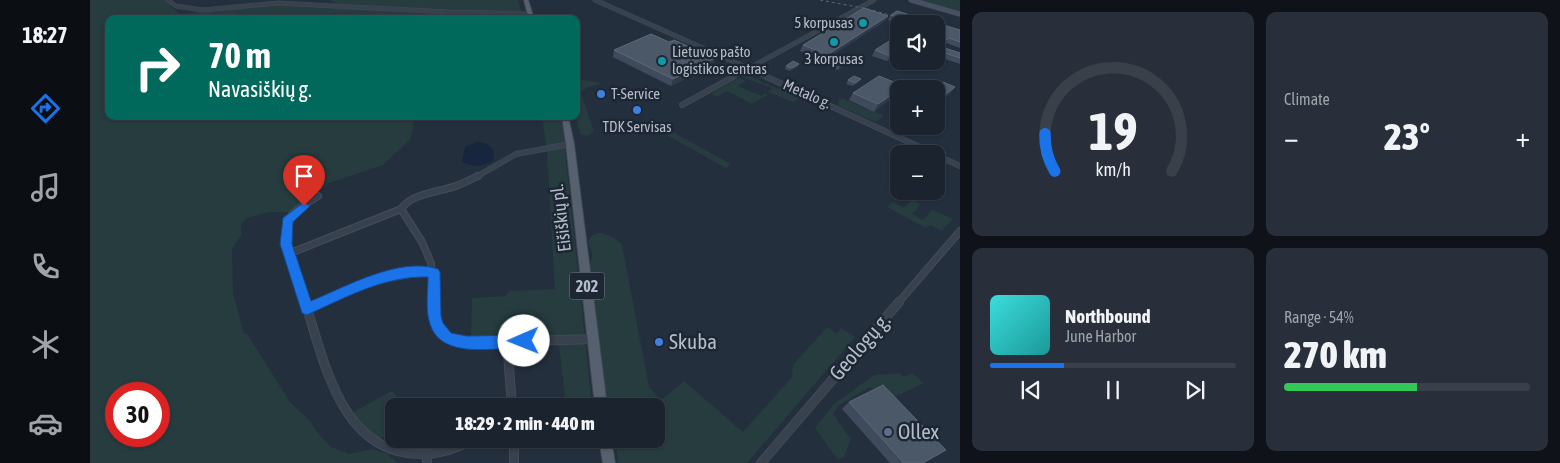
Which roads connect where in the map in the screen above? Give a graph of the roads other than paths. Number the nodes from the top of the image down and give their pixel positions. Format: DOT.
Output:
graph roads {
  1 [pos="167,0"];
  2 [pos="526,0"];
  3 [pos="595,0"];
  4 [pos="874,0"];
  5 [pos="911,0"];
  6 [pos="960,14"];
  7 [pos="510,15"];
  8 [pos="531,15"];
  9 [pos="750,69"];
  10 [pos="682,106"];
  11 [pos="566,120"];
  12 [pos="570,144"];
  13 [pos="916,145"];
  14 [pos="945,158"];
  15 [pos="960,166"];
  16 [pos="318,196"];
  17 [pos="401,209"];
  18 [pos="960,231"];
  19 [pos="288,254"];
  20 [pos="434,272"];
  21 [pos="307,309"];
  22 [pos="593,339"];
  23 [pos="507,341"];
  24 [pos="511,398"];
  25 [pos="600,398"];
  26 [pos="456,448"];
  27 [pos="514,448"];
  28 [pos="607,448"];
  29 [pos="427,459"];
  30 [pos="514,463"];
  31 [pos="608,463"];
  32 [pos="760,463"];
  1 -- 7 [label="street"];
  2 -- 8 [label="main road"];
  3 -- 9 [label="street, Metalo g."];
  4 -- 9 [label="street"];
  5 -- 6 [label="street"];
  9 -- 10 [label="street"];
  9 -- 13 [label="street, Metalo g."];
  11 -- 12 [label="main road, Eišiškių pl. / 202"];
  12 -- 17 [label="street"];
  12 -- 22 [label="main road, Eišiškių pl. / 202"];
  14 -- 15 [label="street, Metalo g."];
  16 -- 19 [label="street"];
  17 -- 19 [label="street"];
  17 -- 20 [label="street"];
  18 -- 32 [label="street, Geologų g."];
  19 -- 21 [label="street"];
  20 -- 21 [label="street"];
  20 -- 23 [label="street"];
  21 -- 29 [label="street"];
  22 -- 23 [label="street"];
  22 -- 25 [label="main road, Eišiškių pl. / 202"];
  23 -- 24 [label="street"];
  26 -- 29 [label="street"];
  27 -- 30 [label="street"];
  28 -- 31 [label="main road"];
}
